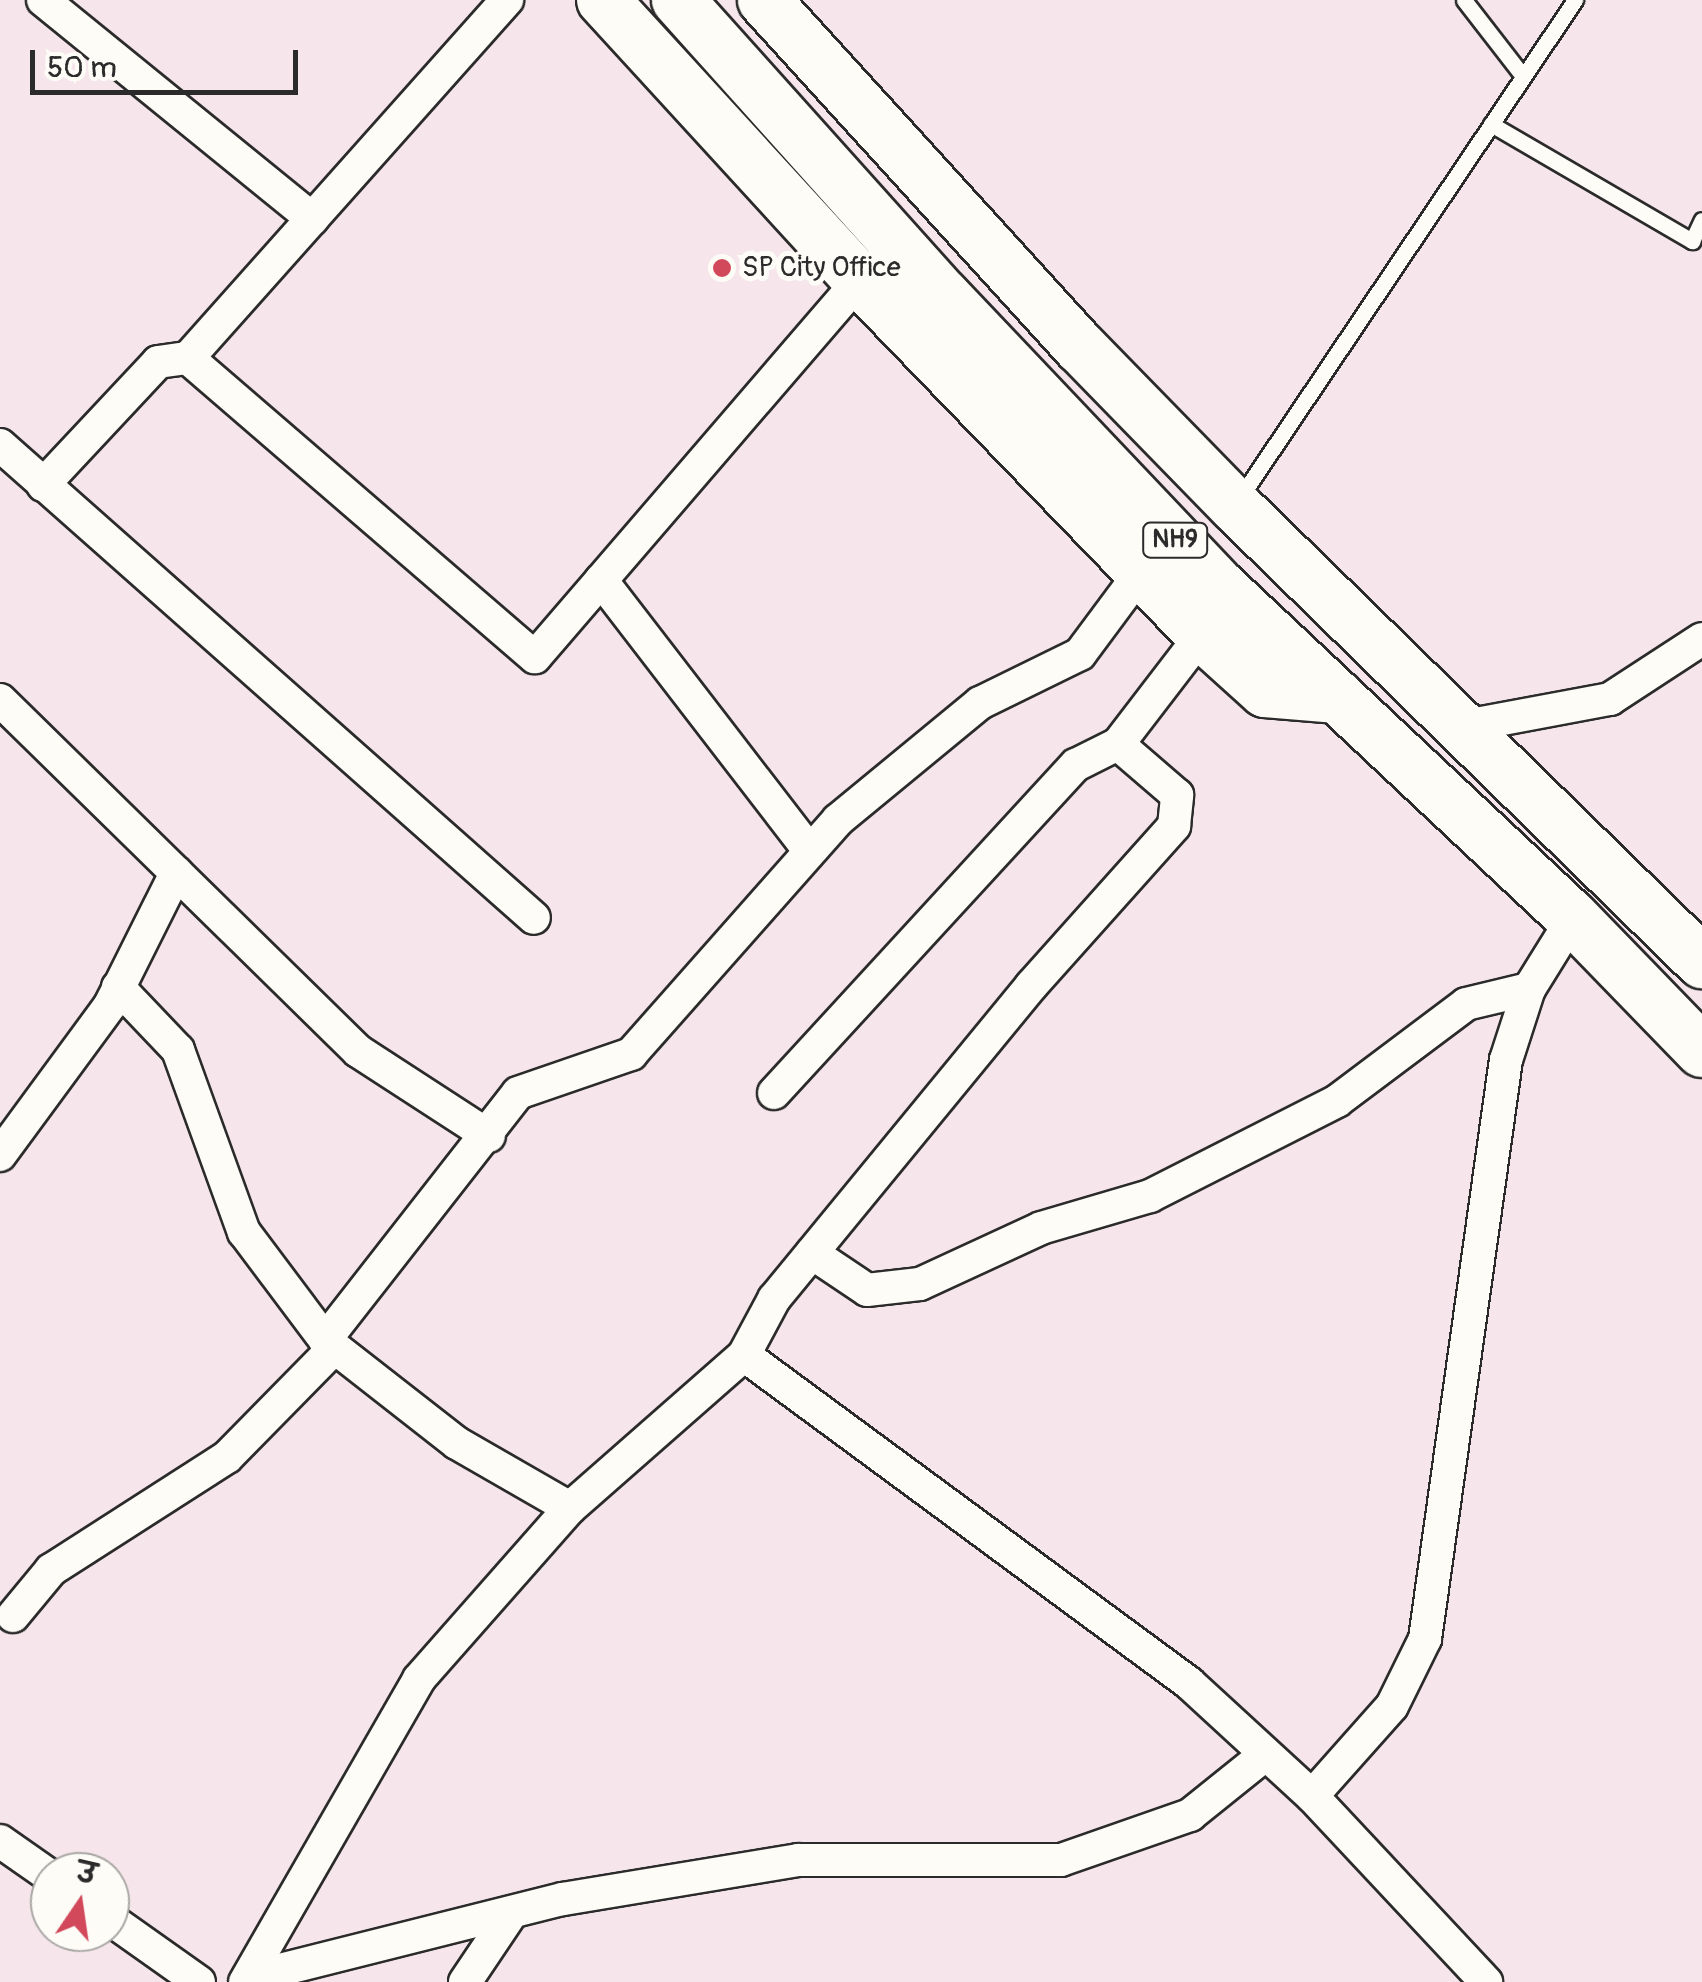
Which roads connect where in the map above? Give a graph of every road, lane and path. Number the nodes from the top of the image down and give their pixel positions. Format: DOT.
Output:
graph roads {
  1 [pos="43,0"];
  2 [pos="507,0"];
  3 [pos="603,0"];
  4 [pos="678,0"];
  5 [pos="764,0"];
  6 [pos="1464,0"];
  7 [pos="1574,0"];
  8 [pos="1524,76"];
  9 [pos="1491,124"];
  10 [pos="312,218"];
  11 [pos="1702,220"];
  12 [pos="894,240"];
  13 [pos="860,280"];
  14 [pos="188,358"];
  15 [pos="0,445"];
  16 [pos="44,485"];
  17 [pos="1235,506"];
  18 [pos="1154,554"];
  19 [pos="601,580"];
  20 [pos="1216,615"];
  21 [pos="1702,639"];
  22 [pos="0,700"];
  23 [pos="1460,727"];
  24 [pos="1118,744"];
  25 [pos="810,852"];
  26 [pos="176,873"];
  27 [pos="1614,878"];
  28 [pos="534,918"];
  29 [pos="1573,918"];
  30 [pos="1702,962"];
  31 [pos="118,987"];
  32 [pos="1529,989"];
  33 [pos="1702,1051"];
  34 [pos="774,1093"];
  35 [pos="489,1136"];
  36 [pos="0,1155"];
  37 [pos="812,1253"];
  38 [pos="330,1344"];
  39 [pos="744,1355"];
  40 [pos="570,1508"];
  41 [pos="13,1616"];
  42 [pos="1266,1754"];
  43 [pos="1312,1796"];
  44 [pos="0,1841"];
  45 [pos="30,1862"];
  46 [pos="512,1912"];
  47 [pos="130,1933"];
  48 [pos="246,1980"];
  49 [pos="199,1982"];
  50 [pos="465,1982"];
  51 [pos="1486,1982"];
  1 -- 10 [label="street"];
  2 -- 10 [label="street"];
  3 -- 13 [label="highway"];
  4 -- 12 [label="highway, NH9"];
  5 -- 17 [label="highway, NH9"];
  6 -- 8 [label="lane"];
  7 -- 8 [label="lane"];
  8 -- 9 [label="lane"];
  9 -- 11 [label="lane"];
  9 -- 17 [label="lane"];
  10 -- 14 [label="street"];
  12 -- 13 [label="street"];
  12 -- 18 [label="highway, NH9"];
  13 -- 18 [label="highway"];
  13 -- 19 [label="street"];
  14 -- 16 [label="street"];
  14 -- 19 [label="street"];
  15 -- 16 [label="street"];
  16 -- 28 [label="street"];
  17 -- 23 [label="highway, NH9"];
  18 -- 20 [label="highway, NH9"];
  18 -- 25 [label="street"];
  19 -- 25 [label="street"];
  20 -- 24 [label="street"];
  20 -- 29 [label="highway, NH9"];
  21 -- 23 [label="street"];
  22 -- 26 [label="street"];
  23 -- 27 [label="highway, NH9"];
  24 -- 34 [label="street"];
  24 -- 37 [label="street"];
  25 -- 35 [label="street"];
  26 -- 31 [label="street"];
  26 -- 35 [label="street"];
  27 -- 29 [label="highway"];
  27 -- 30 [label="highway, NH9"];
  29 -- 32 [label="street"];
  29 -- 33 [label="highway, NH9"];
  31 -- 36 [label="street"];
  31 -- 38 [label="street"];
  32 -- 37 [label="street"];
  32 -- 43 [label="street"];
  35 -- 38 [label="street"];
  37 -- 39 [label="street"];
  38 -- 40 [label="street"];
  38 -- 41 [label="street"];
  39 -- 40 [label="street"];
  39 -- 42 [label="street"];
  40 -- 48 [label="street"];
  42 -- 43 [label="street"];
  42 -- 46 [label="street"];
  43 -- 51 [label="street"];
  44 -- 45 [label="street"];
  46 -- 48 [label="street"];
  46 -- 50 [label="street"];
  47 -- 49 [label="street"];
}
